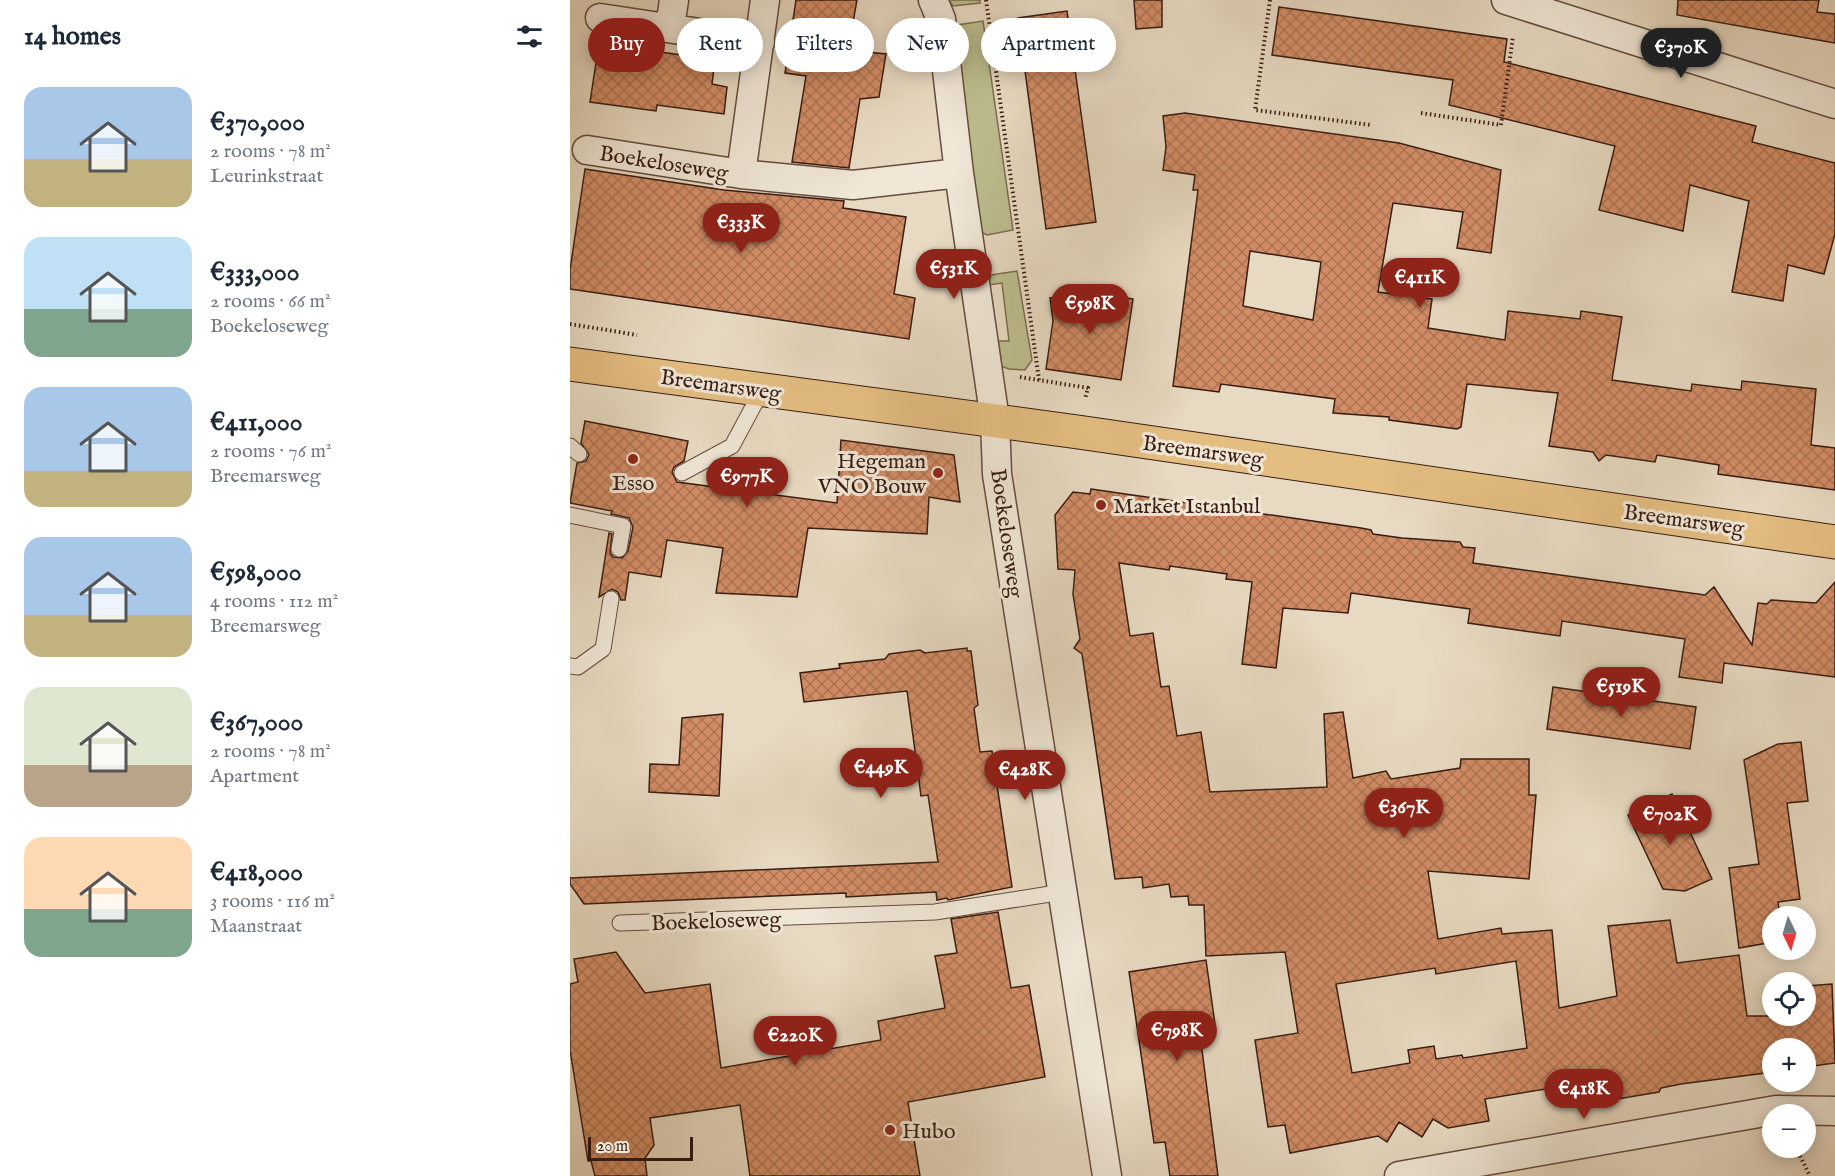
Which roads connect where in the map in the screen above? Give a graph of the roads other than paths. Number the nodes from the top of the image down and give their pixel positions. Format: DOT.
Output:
graph roads {
  1 [pos="765,0"];
  2 [pos="933,0"];
  3 [pos="1521,5"];
  4 [pos="672,13"];
  5 [pos="600,18"];
  6 [pos="687,18"];
  7 [pos="763,18"];
  8 [pos="756,72"];
  9 [pos="1835,104"];
  10 [pos="587,150"];
  11 [pos="959,172"];
  12 [pos="741,174"];
  13 [pos="570,364"];
  14 [pos="762,390"];
  15 [pos="995,420"];
  16 [pos="682,473"];
  17 [pos="570,515"];
  18 [pos="1835,542"];
  19 [pos="619,549"];
  20 [pos="611,598"];
  21 [pos="574,666"];
  22 [pos="1063,892"];
  23 [pos="621,923"];
  24 [pos="1835,1111"];
  25 [pos="1107,1176"];
  26 [pos="1399,1176"];
  1 -- 7 [label="street, Boekeloseweg"];
  2 -- 11 [label="street, Boekeloseweg"];
  3 -- 9 [label="street"];
  4 -- 5 [label="street"];
  4 -- 6 [label="street"];
  8 -- 12 [label="street, Boekeloseweg"];
  10 -- 12 [label="street, Boekeloseweg"];
  11 -- 12 [label="street, Boekeloseweg"];
  11 -- 15 [label="street, Boekeloseweg"];
  13 -- 14 [label="main road, Breemarsweg"];
  14 -- 15 [label="main road, Breemarsweg"];
  14 -- 16 [label="lane"];
  15 -- 18 [label="main road, Breemarsweg"];
  15 -- 22 [label="street, Boekeloseweg"];
  17 -- 19 [label="lane"];
  20 -- 21 [label="lane"];
  22 -- 23 [label="lane, Boekeloseweg"];
  22 -- 25 [label="street, Boekeloseweg"];
  24 -- 26 [label="street"];
}
